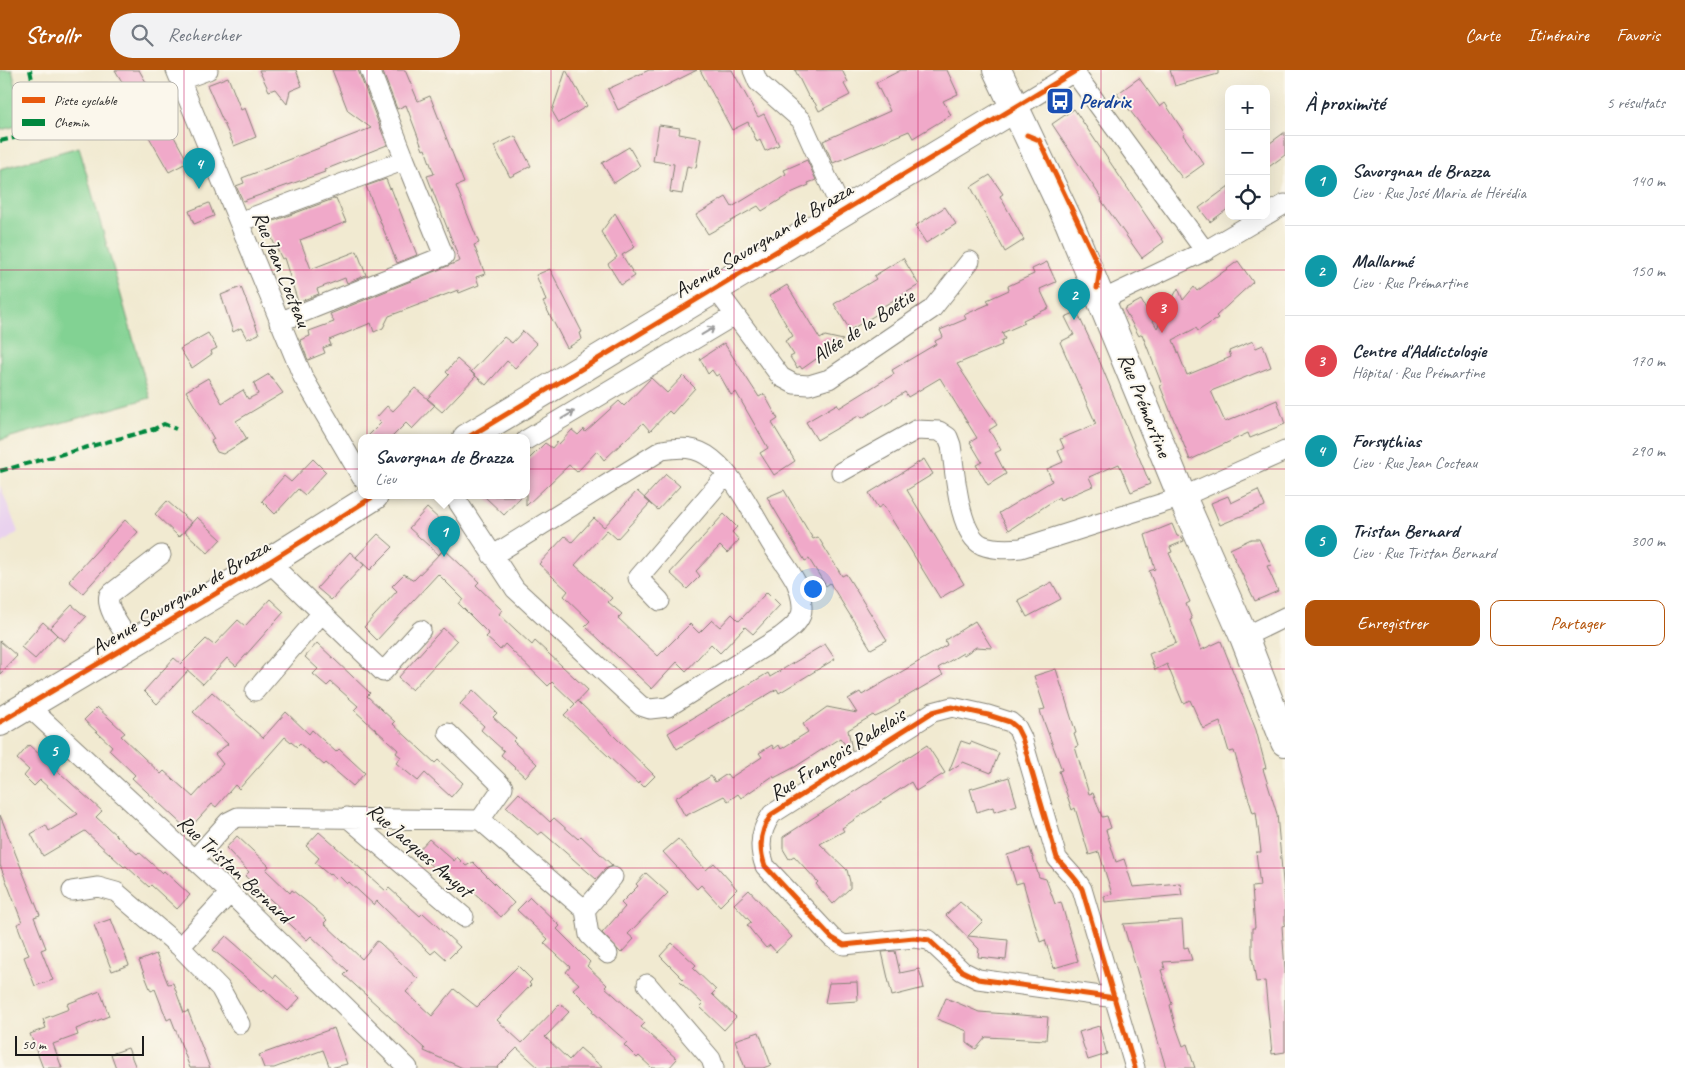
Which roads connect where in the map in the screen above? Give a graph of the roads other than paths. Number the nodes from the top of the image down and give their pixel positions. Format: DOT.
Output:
graph roads {
  1 [pos="208,70"];
  2 [pos="370,70"];
  3 [pos="753,70"];
  4 [pos="997,70"];
  5 [pos="1075,71"];
  6 [pos="178,75"];
  7 [pos="1015,108"];
  8 [pos="405,160"];
  9 [pos="1285,204"];
  10 [pos="842,212"];
  11 [pos="239,222"];
  12 [pos="1205,251"];
  13 [pos="970,261"];
  14 [pos="715,288"];
  15 [pos="1102,300"];
  16 [pos="735,315"];
  17 [pos="280,322"];
  18 [pos="593,362"];
  19 [pos="614,387"];
  20 [pos="474,434"];
  21 [pos="530,438"];
  22 [pos="1285,451"];
  23 [pos="358,471"];
  24 [pos="841,472"];
  25 [pos="727,474"];
  26 [pos="1182,497"];
  27 [pos="369,499"];
  28 [pos="456,499"];
  29 [pos="161,555"];
  30 [pos="492,556"];
  31 [pos="269,562"];
  32 [pos="660,601"];
  33 [pos="322,613"];
  34 [pos="1285,617"];
  35 [pos="421,630"];
  36 [pos="1244,637"];
  37 [pos="132,644"];
  38 [pos="255,691"];
  39 [pos="28,706"];
  40 [pos="0,722"];
  41 [pos="448,733"];
  42 [pos="1285,742"];
  43 [pos="347,817"];
  44 [pos="480,820"];
  45 [pos="194,860"];
  46 [pos="613,877"];
  47 [pos="72,891"];
  48 [pos="230,893"];
  49 [pos="585,910"];
  50 [pos="464,917"];
  51 [pos="180,947"];
  52 [pos="608,954"];
  53 [pos="647,984"];
  54 [pos="1115,998"];
  55 [pos="240,1024"];
  56 [pos="403,1067"];
  57 [pos="714,1068"];
  58 [pos="1135,1068"];
  1 -- 6 [label="street"];
  2 -- 8 [label="street"];
  3 -- 10 [label="street"];
  4 -- 7 [label="street, Rue Prémartine"];
  5 -- 7 [label="street, Avenue Savorgnan de Brazza"];
  5 -- 12 [label="street"];
  6 -- 11 [label="street, Rue Jean Cocteau"];
  7 -- 10 [label="street, Avenue Savorgnan de Brazza"];
  7 -- 15 [label="street, Rue Prémartine"];
  8 -- 11 [label="street"];
  8 -- 17 [label="street"];
  9 -- 12 [label="street"];
  10 -- 14 [label="street, Avenue Savorgnan de Brazza"];
  11 -- 17 [label="street, Rue Jean Cocteau"];
  12 -- 15 [label="street"];
  13 -- 16 [label="street, Allée de la Boétie"];
  14 -- 16 [label="street, Allée de la Boétie"];
  14 -- 18 [label="street, Avenue Savorgnan de Brazza"];
  15 -- 26 [label="street, Rue Prémartine"];
  19 -- 16 [label="street, one-way"];
  17 -- 23 [label="street, Rue Jean Cocteau"];
  18 -- 19 [label="street"];
  18 -- 20 [label="street, Avenue Savorgnan de Brazza"];
  21 -- 19 [label="street, one-way"];
  22 -- 26 [label="street"];
  24 -- 26 [label="street"];
  25 -- 30 [label="street"];
  25 -- 30 [label="street"];
  25 -- 32 [label="street"];
  26 -- 36 [label="street, Rue Prémartine"];
  27 -- 31 [label="street, Avenue Savorgnan de Brazza"];
  28 -- 30 [label="street"];
  29 -- 37 [label="street"];
  31 -- 33 [label="street"];
  31 -- 37 [label="street, Avenue Savorgnan de Brazza"];
  33 -- 35 [label="street"];
  33 -- 38 [label="street"];
  34 -- 36 [label="street"];
  36 -- 42 [label="street, Rue Prémartine"];
  37 -- 39 [label="street, Avenue Savorgnan de Brazza"];
  39 -- 40 [label="street, Avenue Savorgnan de Brazza"];
  39 -- 45 [label="street, Rue Tristan Bernard"];
  41 -- 44 [label="street"];
  43 -- 44 [label="street, Rue Jacques Amyot"];
  43 -- 45 [label="street, Rue Jacques Amyot"];
  43 -- 50 [label="street, Rue Jacques Amyot"];
  44 -- 49 [label="street"];
  45 -- 48 [label="street, Rue Tristan Bernard"];
  46 -- 49 [label="street"];
  47 -- 51 [label="street"];
  48 -- 51 [label="street"];
  48 -- 56 [label="street, Rue Tristan Bernard"];
  49 -- 52 [label="street"];
  51 -- 55 [label="street"];
  53 -- 57 [label="street"];
  54 -- 54 [label="street, Rue François Rabelais"];
  54 -- 58 [label="street, Rue François Rabelais"];
}
